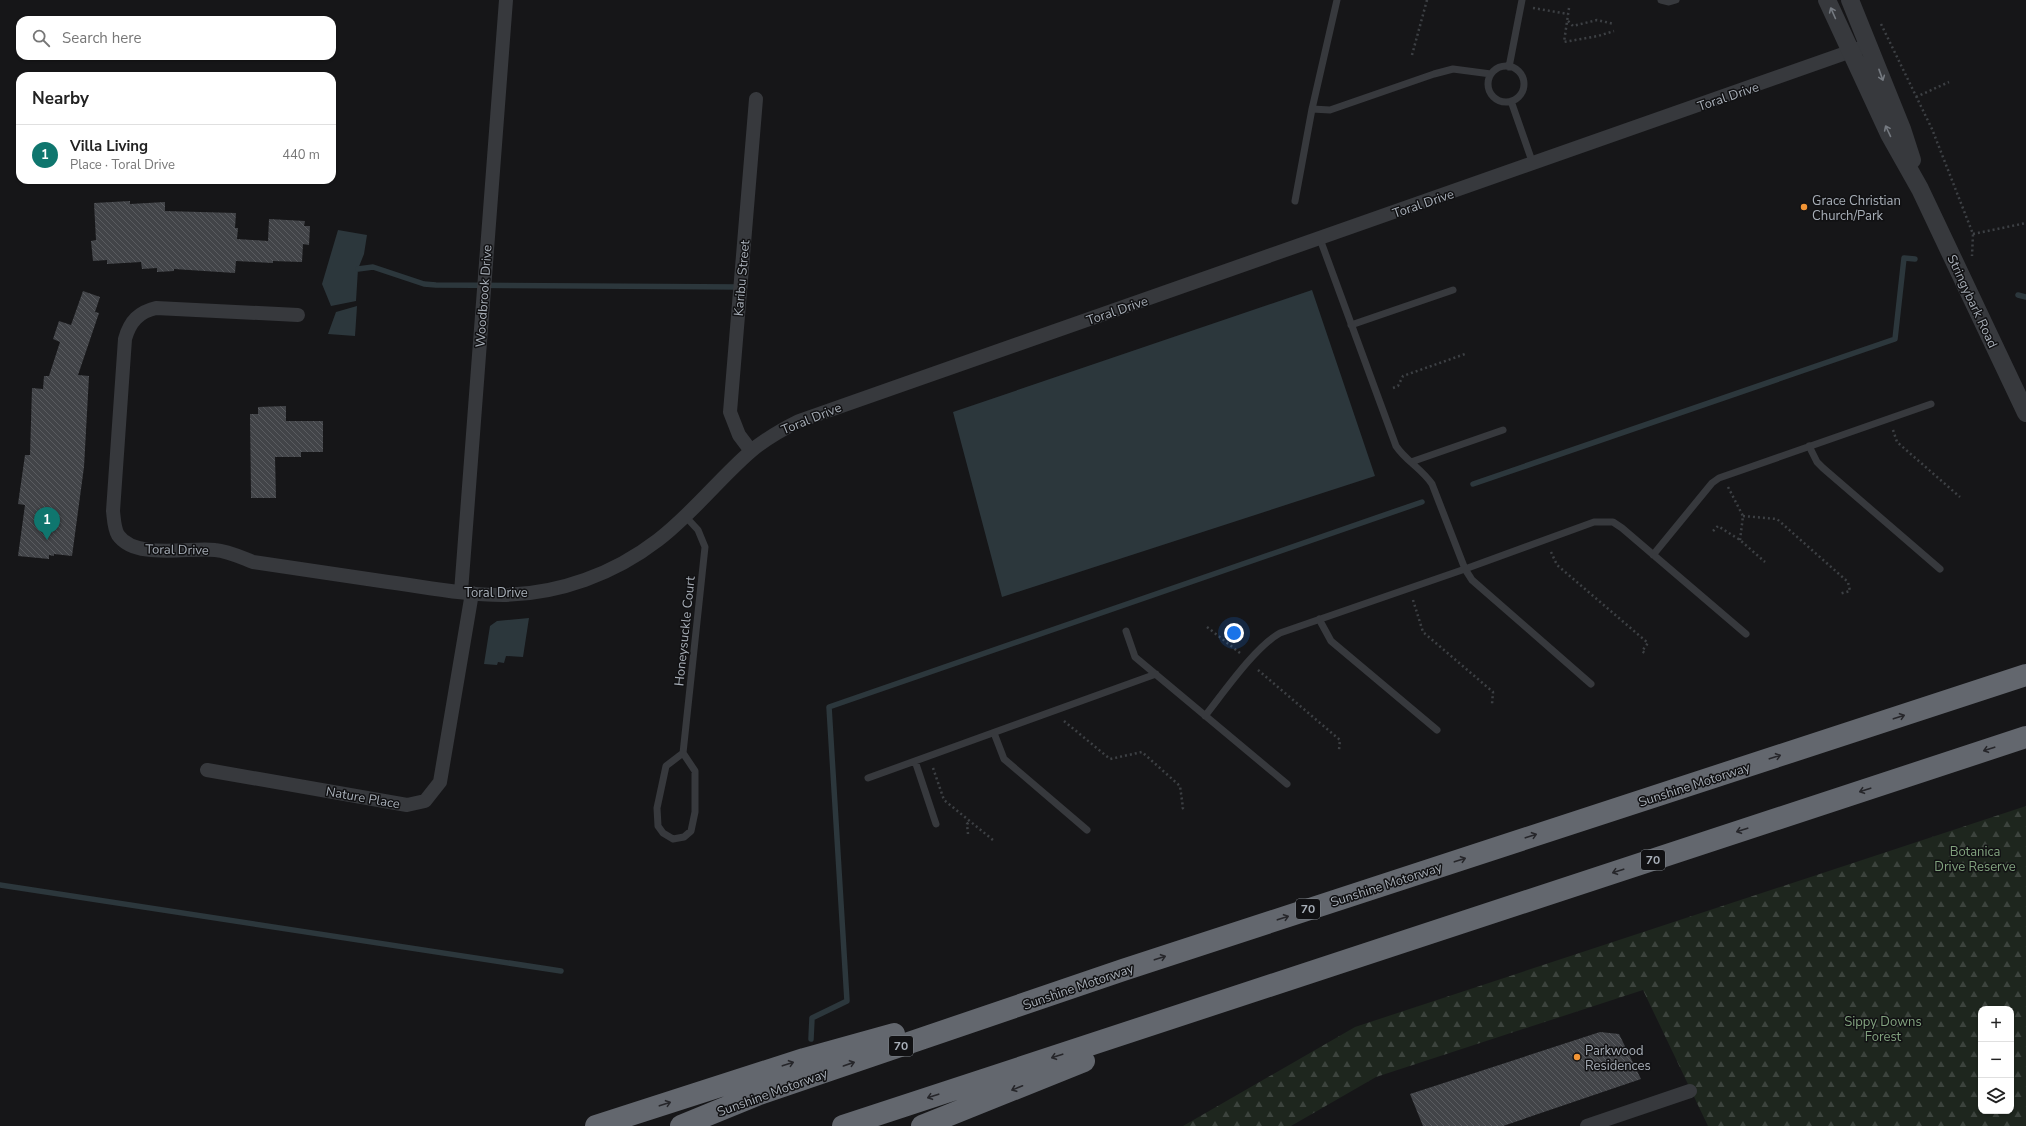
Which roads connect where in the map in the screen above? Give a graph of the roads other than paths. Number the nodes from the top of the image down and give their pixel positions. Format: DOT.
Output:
graph roads {
  1 [pos="506,0"];
  2 [pos="1336,0"];
  3 [pos="1661,0"];
  4 [pos="1676,0"];
  5 [pos="1827,0"];
  6 [pos="1850,0"];
  7 [pos="1521,3"];
  8 [pos="1869,44"];
  9 [pos="1850,52"];
  10 [pos="1509,67"];
  11 [pos="1491,74"];
  12 [pos="756,99"];
  13 [pos="1510,101"];
  14 [pos="1312,109"];
  15 [pos="1533,164"];
  16 [pos="1920,189"];
  17 [pos="1295,201"];
  18 [pos="1320,239"];
  19 [pos="1453,290"];
  20 [pos="298,315"];
  21 [pos="1351,325"];
  22 [pos="1931,404"];
  23 [pos="2026,413"];
  24 [pos="1503,430"];
  25 [pos="1809,446"];
  26 [pos="751,451"];
  27 [pos="1411,462"];
  28 [pos="686,517"];
  29 [pos="1653,555"];
  30 [pos="1464,569"];
  31 [pos="1940,569"];
  32 [pos="467,593"];
  33 [pos="1319,619"];
  34 [pos="1126,631"];
  35 [pos="1746,634"];
  36 [pos="1156,674"];
  37 [pos="2026,675"];
  38 [pos="1591,684"];
  39 [pos="1205,716"];
  40 [pos="1436,730"];
  41 [pos="994,733"];
  42 [pos="2026,737"];
  43 [pos="683,753"];
  44 [pos="915,761"];
  45 [pos="207,770"];
  46 [pos="868,778"];
  47 [pos="1287,784"];
  48 [pos="936,824"];
  49 [pos="1087,830"];
  50 [pos="1123,970"];
  51 [pos="1280,982"];
  52 [pos="1690,1091"];
  53 [pos="596,1126"];
  54 [pos="681,1126"];
  55 [pos="843,1126"];
  56 [pos="922,1126"];
  57 [pos="1587,1126"];
  1 -- 32 [label="street, Woodbrook Drive"];
  2 -- 14 [label="lane"];
  3 -- 4 [label="lane"];
  9 -- 5 [label="street, Stringybark Road, one-way"];
  6 -- 8 [label="street, Stringybark Road"];
  7 -- 10 [label="lane"];
  8 -- 9 [label="street, Toral Drive"];
  8 -- 16 [label="street, Stringybark Road, one-way"];
  9 -- 15 [label="street, Toral Drive"];
  16 -- 9 [label="street, Stringybark Road, one-way"];
  10 -- 11 [label="lane"];
  10 -- 13 [label="lane"];
  11 -- 13 [label="lane"];
  11 -- 14 [label="lane"];
  12 -- 26 [label="street, Karibu Street"];
  13 -- 15 [label="lane"];
  14 -- 17 [label="lane"];
  15 -- 18 [label="street, Toral Drive"];
  16 -- 23 [label="street, Stringybark Road"];
  18 -- 21 [label="lane"];
  18 -- 26 [label="street, Toral Drive"];
  19 -- 21 [label="lane"];
  20 -- 32 [label="street, Toral Drive"];
  21 -- 27 [label="lane"];
  22 -- 25 [label="lane"];
  24 -- 27 [label="lane"];
  25 -- 29 [label="lane"];
  25 -- 31 [label="lane"];
  26 -- 28 [label="street, Toral Drive"];
  27 -- 30 [label="lane"];
  28 -- 32 [label="street, Toral Drive"];
  28 -- 43 [label="lane, Honeysuckle Court"];
  29 -- 30 [label="lane"];
  29 -- 35 [label="lane"];
  30 -- 33 [label="lane"];
  30 -- 38 [label="lane"];
  32 -- 45 [label="street, Nature Place"];
  33 -- 39 [label="lane"];
  33 -- 40 [label="lane"];
  34 -- 36 [label="lane"];
  36 -- 39 [label="lane"];
  36 -- 41 [label="lane"];
  50 -- 37 [label="highway, Sunshine Motorway / 70, one-way"];
  39 -- 47 [label="lane"];
  41 -- 44 [label="lane"];
  41 -- 49 [label="lane"];
  42 -- 51 [label="highway, 70, one-way"];
  43 -- 43 [label="lane"];
  44 -- 46 [label="lane"];
  44 -- 48 [label="lane"];
  53 -- 50 [label="highway, one-way"];
  54 -- 50 [label="highway, Sunshine Motorway / 70, one-way"];
  51 -- 55 [label="highway, 70, one-way"];
  51 -- 56 [label="highway, one-way"];
  52 -- 57 [label="street"];
}
